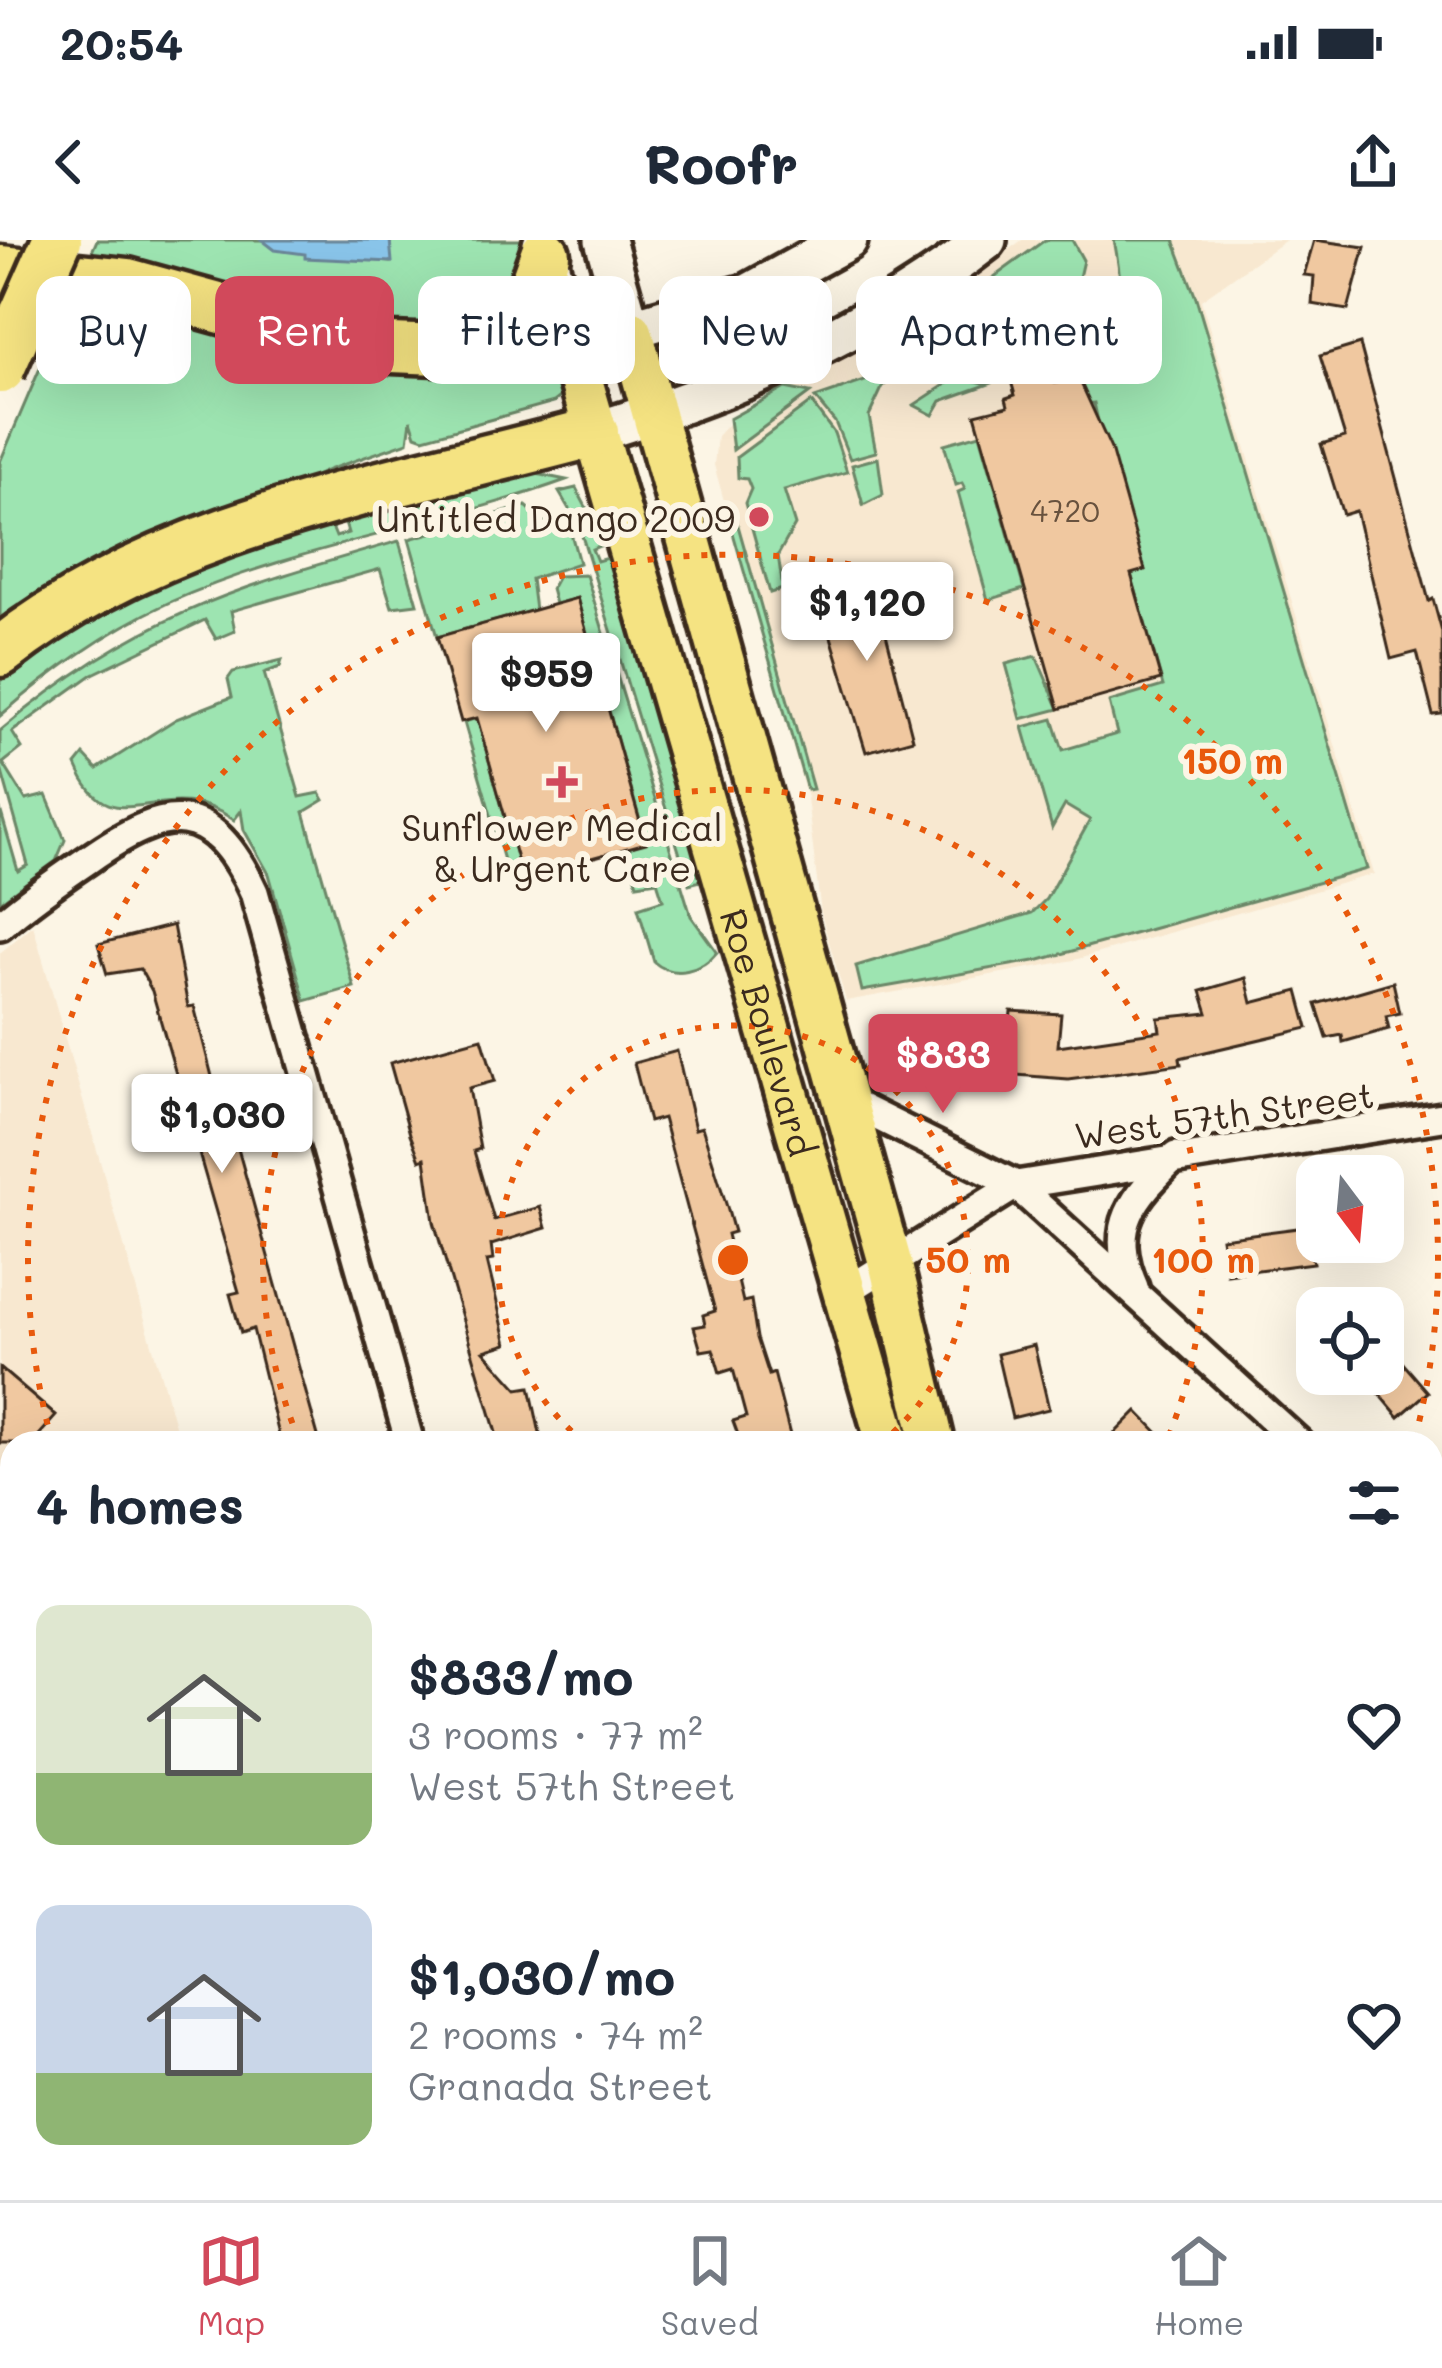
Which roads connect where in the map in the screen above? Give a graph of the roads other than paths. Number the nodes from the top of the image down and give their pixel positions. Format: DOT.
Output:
graph roads {
  1 [pos="57,240"];
  2 [pos="604,240"];
  3 [pos="847,240"];
  4 [pos="986,240"];
  5 [pos="543,247"];
  6 [pos="0,270"];
  7 [pos="535,276"];
  8 [pos="551,276"];
  9 [pos="615,276"];
  10 [pos="635,331"];
  11 [pos="635,346"];
  12 [pos="418,347"];
  13 [pos="0,369"];
  14 [pos="581,384"];
  15 [pos="654,414"];
  16 [pos="594,432"];
  17 [pos="0,652"];
  18 [pos="0,925"];
  19 [pos="844,1100"];
  20 [pos="1442,1118"];
  21 [pos="1176,1156"];
  22 [pos="1016,1185"];
  23 [pos="891,1266"];
  24 [pos="845,1292"];
  25 [pos="1138,1296"];
  26 [pos="407,1431"];
  27 [pos="885,1431"];
  28 [pos="931,1431"];
  29 [pos="1286,1431"];
  1 -- 13 [label="highway, bridge"];
  2 -- 9 [label="main road"];
  3 -- 10 [label="main road"];
  4 -- 15 [label="main road"];
  5 -- 7 [label="highway"];
  5 -- 8 [label="main road"];
  6 -- 12 [label="highway"];
  11 -- 15 [label="main road, Roe Boulevard"];
  14 -- 16 [label="main road, Roe Boulevard"];
  15 -- 16 [label="main road"];
  15 -- 19 [label="main road, Roe Boulevard"];
  16 -- 17 [label="highway"];
  16 -- 24 [label="main road, Roe Boulevard"];
  18 -- 26 [label="street"];
  19 -- 22 [label="street"];
  19 -- 23 [label="main road, Roe Boulevard"];
  20 -- 21 [label="street, West 57th Street"];
  21 -- 22 [label="street, West 57th Street"];
  21 -- 25 [label="street"];
  22 -- 23 [label="street, West 57th Street"];
  22 -- 25 [label="street"];
  23 -- 24 [label="street, West 57th Street"];
  23 -- 28 [label="main road, Roe Boulevard"];
  24 -- 27 [label="main road, Roe Boulevard"];
  25 -- 29 [label="street"];
}
